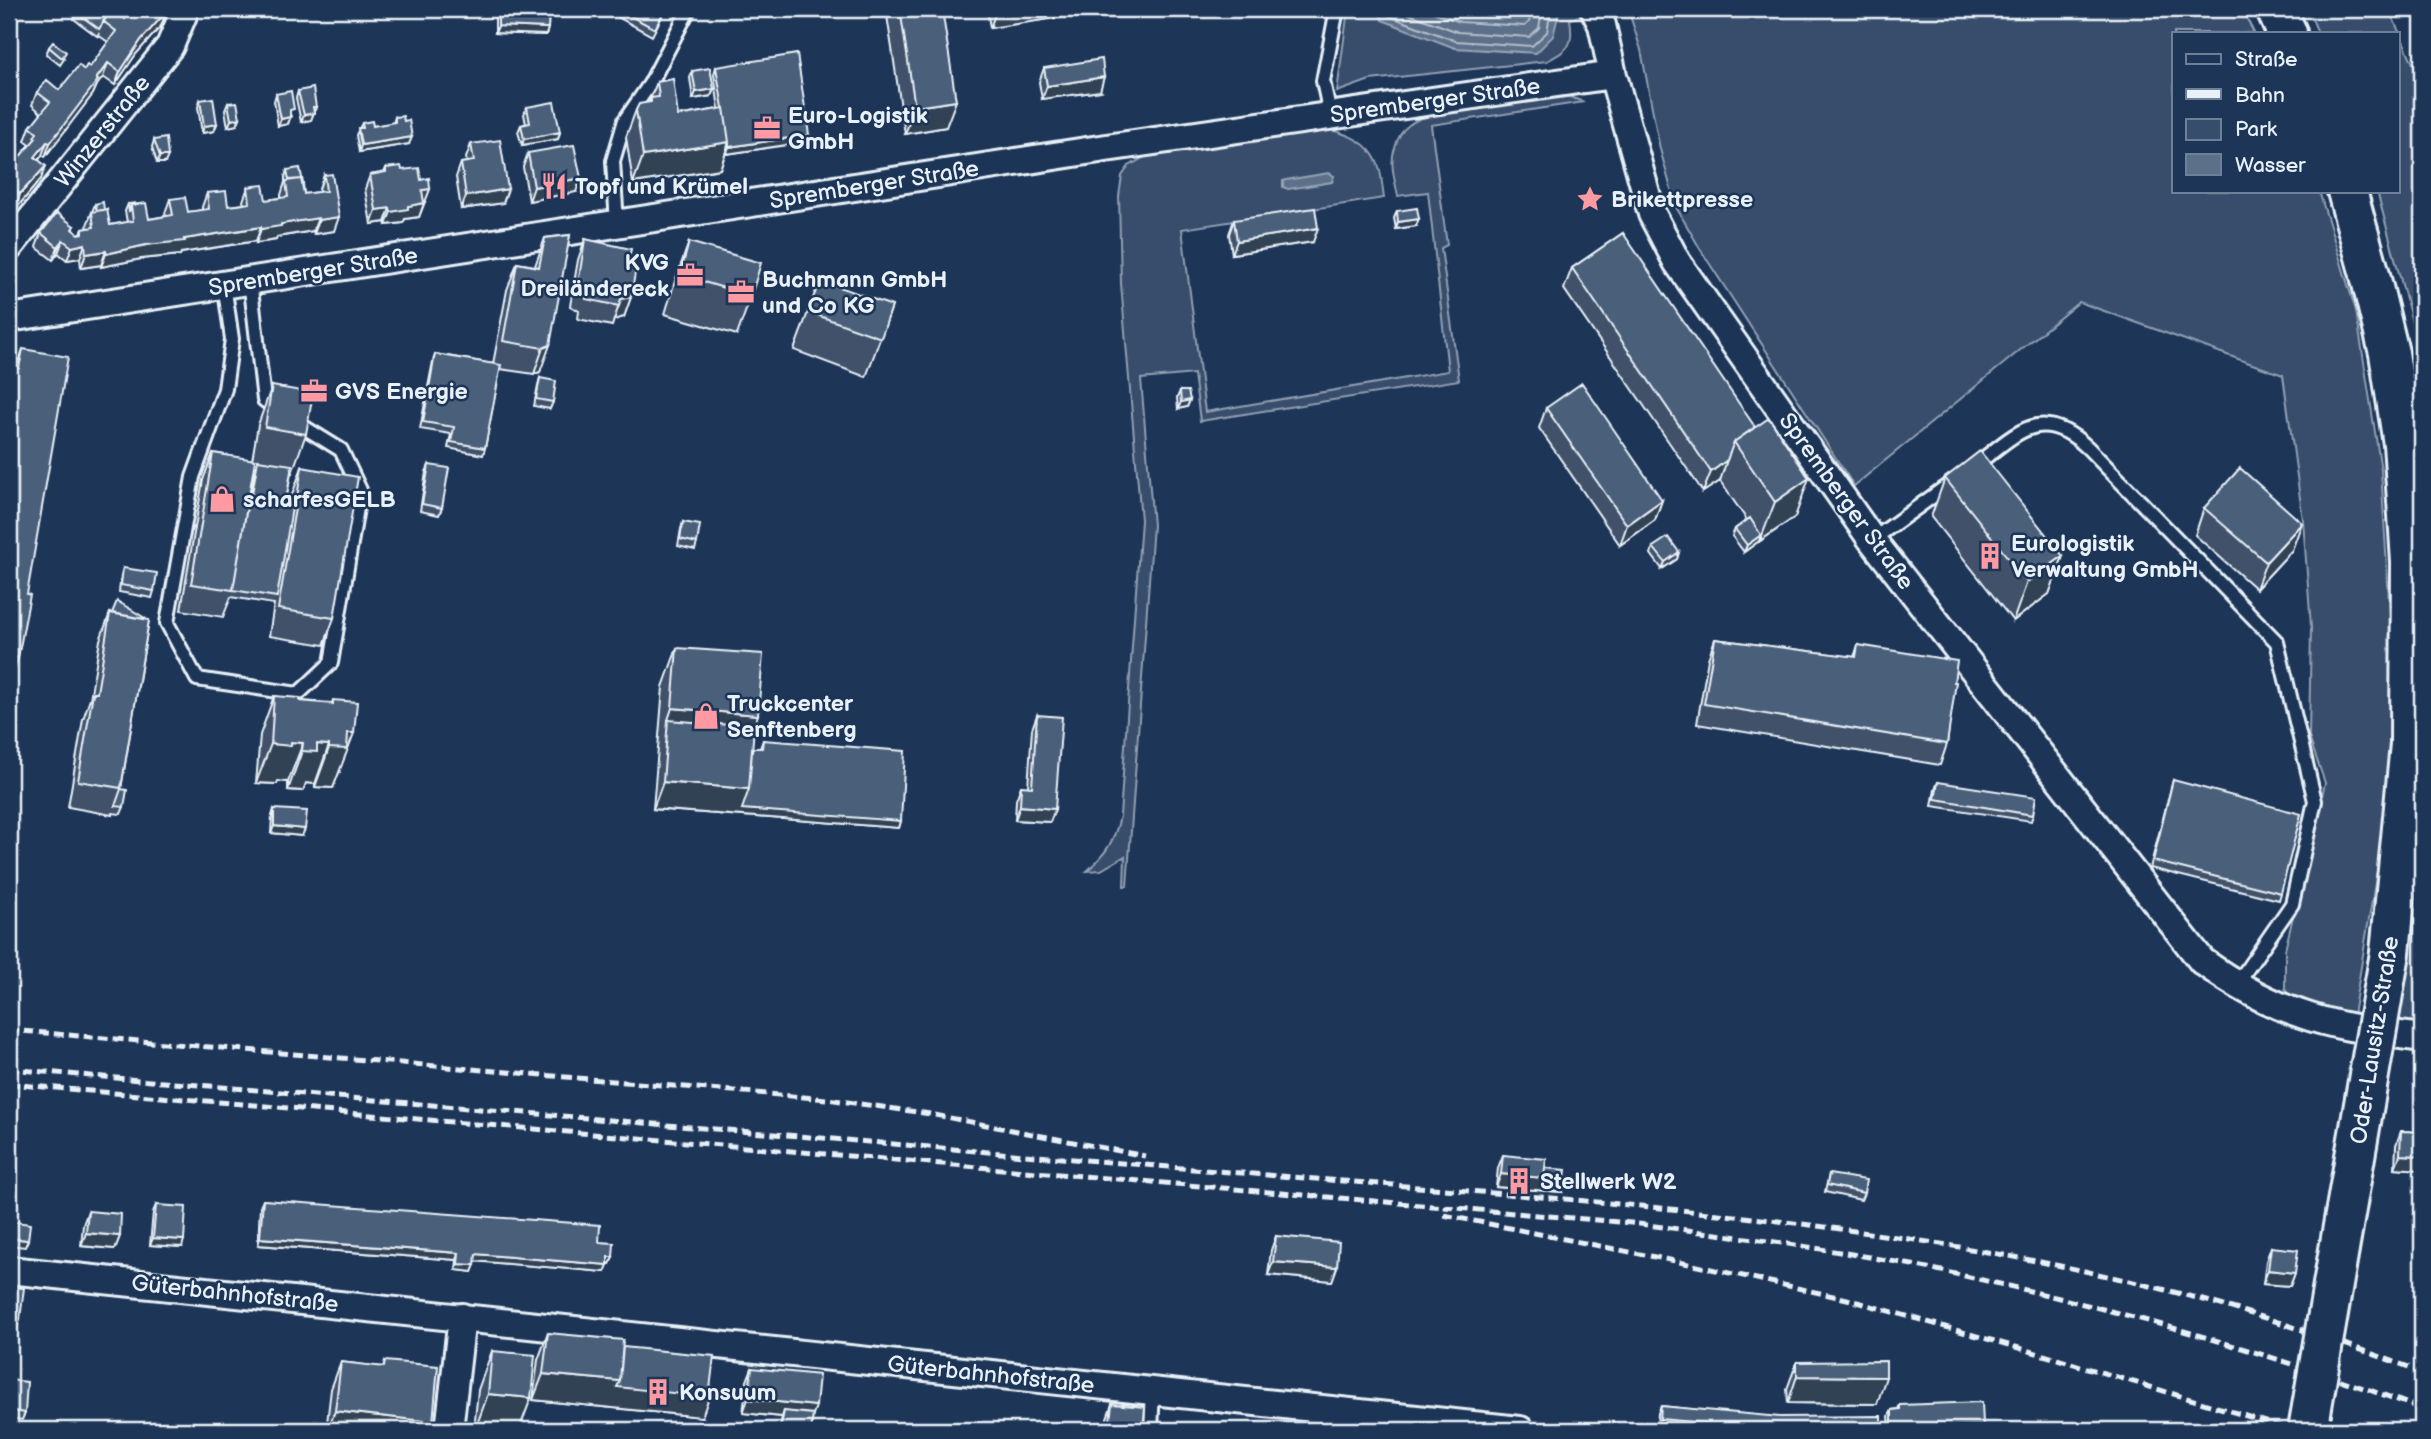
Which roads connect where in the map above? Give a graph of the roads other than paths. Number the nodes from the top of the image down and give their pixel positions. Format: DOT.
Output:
graph roads {
  1 [pos="183,9"];
  2 [pos="689,9"];
  3 [pos="1337,9"];
  4 [pos="1594,9"];
  5 [pos="2276,9"];
  6 [pos="2287,32"];
  7 [pos="1613,75"];
  8 [pos="1330,114"];
  9 [pos="2347,192"];
  10 [pos="617,225"];
  11 [pos="9,247"];
  12 [pos="250,280"];
  13 [pos="224,284"];
  14 [pos="9,318"];
  15 [pos="1872,540"];
  16 [pos="2236,985"];
  17 [pos="2422,1038"];
  18 [pos="9,1270"];
  19 [pos="462,1317"];
  20 [pos="1153,1391"];
  21 [pos="449,1430"];
  22 [pos="1151,1430"];
  23 [pos="1520,1430"];
  24 [pos="2308,1430"];
  1 -- 11 [label="street, Winzerstraße"];
  2 -- 10 [label="lane"];
  3 -- 8 [label="lane"];
  4 -- 7 [label="street"];
  5 -- 6 [label="highway"];
  7 -- 8 [label="street, Spremberger Straße"];
  7 -- 15 [label="street, Spremberger Straße"];
  8 -- 10 [label="street, Spremberger Straße"];
  9 -- 24 [label="highway, Oder-Lausitz-Straße, bridge"];
  10 -- 12 [label="street, Spremberger Straße"];
  12 -- 13 [label="street, Spremberger Straße"];
  12 -- 13 [label="lane"];
  13 -- 14 [label="street, Spremberger Straße"];
  15 -- 16 [label="street, Spremberger Straße"];
  15 -- 16 [label="lane"];
  16 -- 17 [label="street, Spremberger Straße"];
  18 -- 19 [label="street, Güterbahnhofstraße"];
  19 -- 20 [label="street, Güterbahnhofstraße"];
  19 -- 21 [label="street"];
  20 -- 22 [label="lane"];
  20 -- 23 [label="street, Güterbahnhofstraße"];
}
